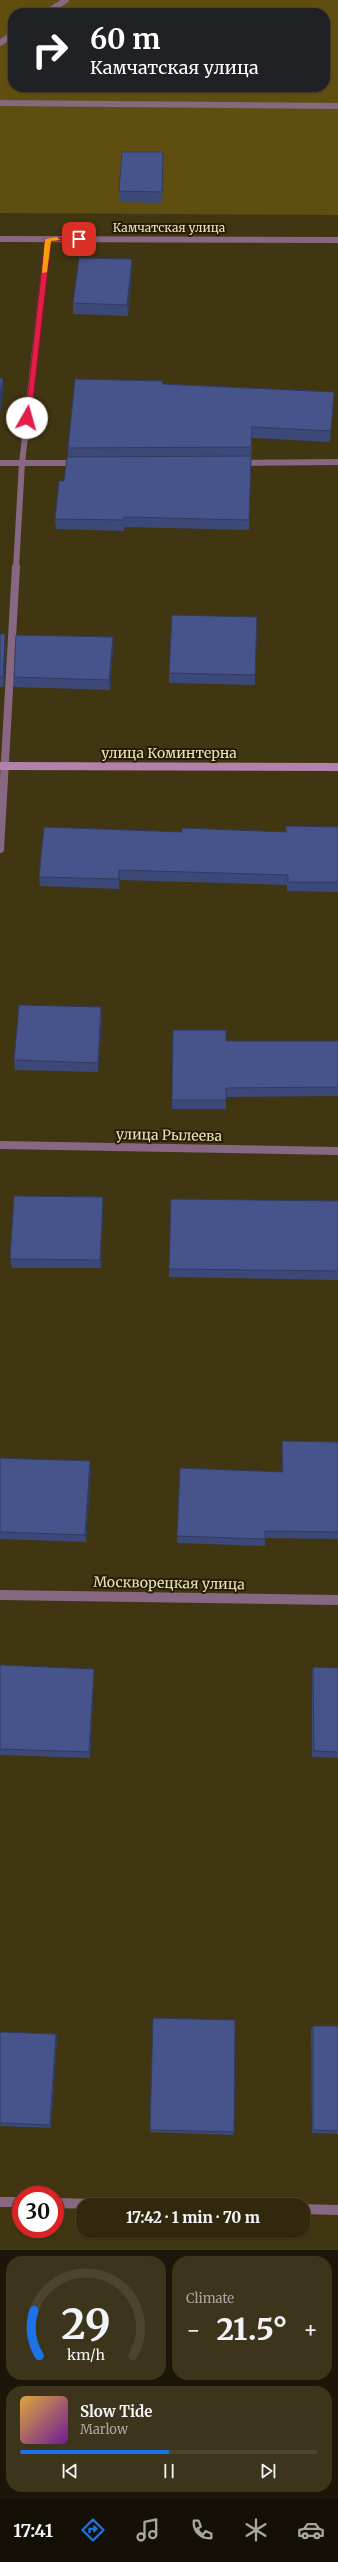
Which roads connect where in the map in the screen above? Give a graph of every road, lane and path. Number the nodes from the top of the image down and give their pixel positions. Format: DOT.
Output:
graph roads {
  1 [pos="66,0"];
  2 [pos="54,8"];
  3 [pos="0,103"];
  4 [pos="338,106"];
  5 [pos="0,239"];
  6 [pos="48,239"];
  7 [pos="338,240"];
  8 [pos="338,462"];
  9 [pos="0,463"];
  10 [pos="22,463"];
  11 [pos="85,463"];
  12 [pos="235,463"];
  13 [pos="3,766"];
  14 [pos="338,767"];
  15 [pos="0,849"];
  16 [pos="0,1145"];
  17 [pos="338,1151"];
  18 [pos="0,1595"];
  19 [pos="338,1600"];
  20 [pos="0,2202"];
  21 [pos="12,2202"];
  22 [pos="64,2203"];
  23 [pos="76,2204"];
  24 [pos="310,2209"];
  25 [pos="338,2210"];
  1 -- 2 [label="street"];
  3 -- 4 [label="street"];
  5 -- 6 [label="street, Камчатская улица"];
  6 -- 7 [label="street, Камчатская улица"];
  6 -- 10 [label="street"];
  8 -- 12 [label="street"];
  9 -- 10 [label="street"];
  10 -- 11 [label="street"];
  10 -- 13 [label="street"];
  13 -- 14 [label="street, улица Коминтерна"];
  13 -- 15 [label="street"];
  16 -- 17 [label="street, улица Рылеева"];
  18 -- 19 [label="street, Москворецкая улица"];
  20 -- 21 [label="street"];
  22 -- 23 [label="street"];
  24 -- 25 [label="street"];
}
